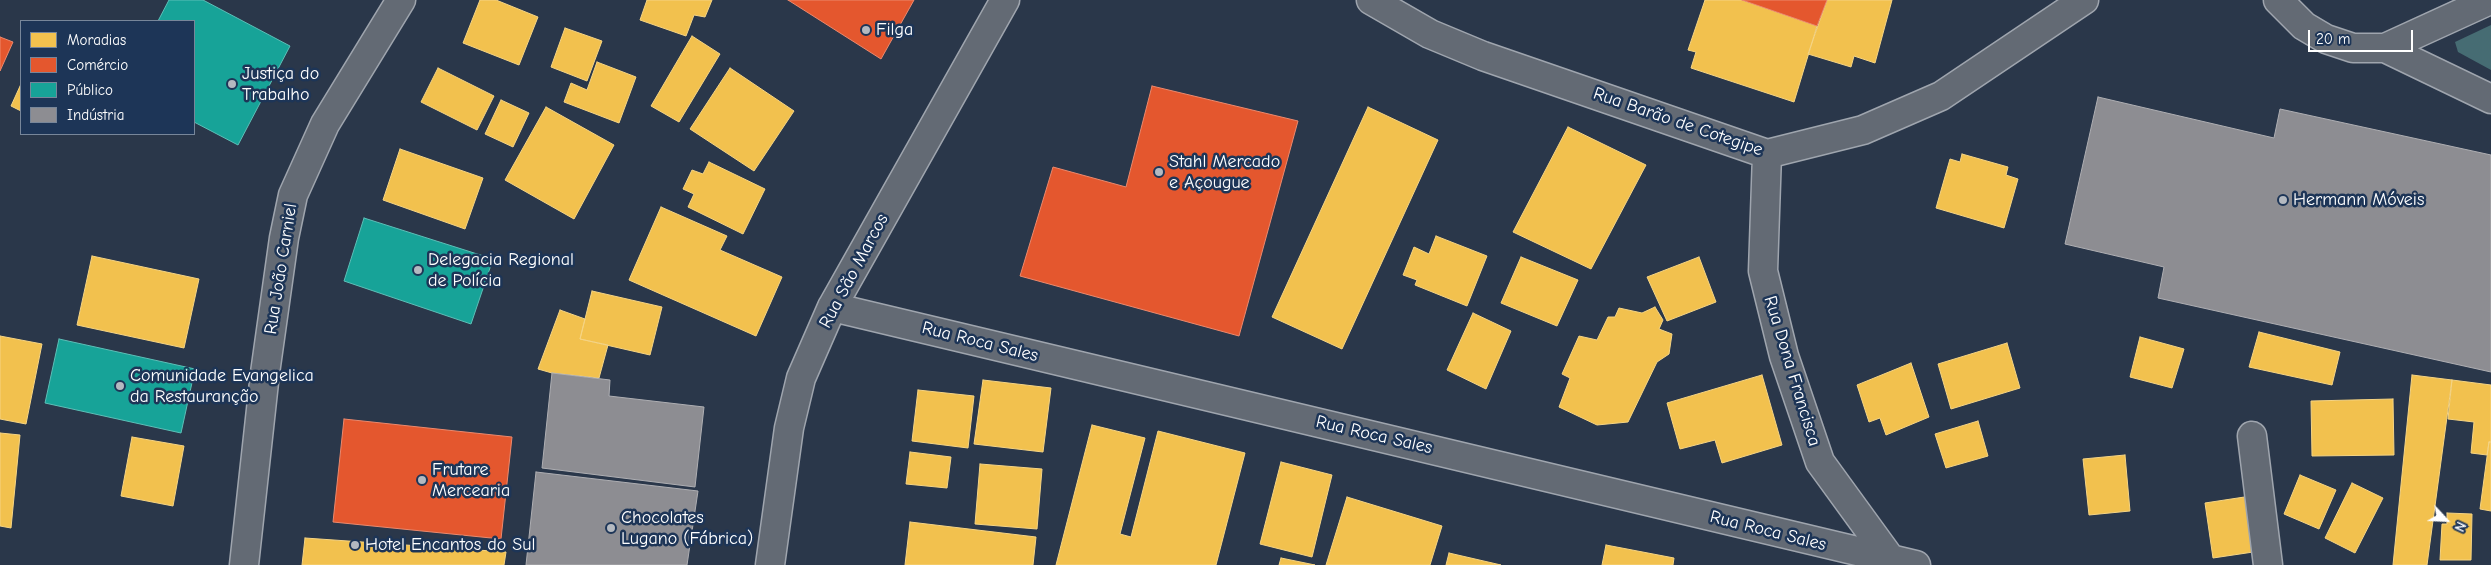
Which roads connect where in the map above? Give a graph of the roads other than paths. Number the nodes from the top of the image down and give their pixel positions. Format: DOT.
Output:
graph roads {
  1 [pos="401,0"];
  2 [pos="1005,0"];
  3 [pos="1371,0"];
  4 [pos="2084,0"];
  5 [pos="2278,0"];
  6 [pos="2490,0"];
  7 [pos="2385,48"];
  8 [pos="2491,99"];
  9 [pos="1767,154"];
  10 [pos="832,307"];
  11 [pos="2252,436"];
  12 [pos="1900,564"];
  13 [pos="244,565"];
  14 [pos="770,565"];
  15 [pos="2268,565"];
  1 -- 13 [label="street, Rua João Carniel"];
  2 -- 10 [label="street, Rua São Marcos"];
  3 -- 9 [label="street, Rua Barão de Cotegipe"];
  4 -- 9 [label="street, Rua Barão de Cotegipe"];
  5 -- 7 [label="street"];
  6 -- 7 [label="street"];
  7 -- 8 [label="street"];
  9 -- 12 [label="street, Rua Dona Francisca"];
  10 -- 12 [label="street, Rua Roca Sales"];
  10 -- 14 [label="street, Rua São Marcos"];
  11 -- 15 [label="street"];
}
